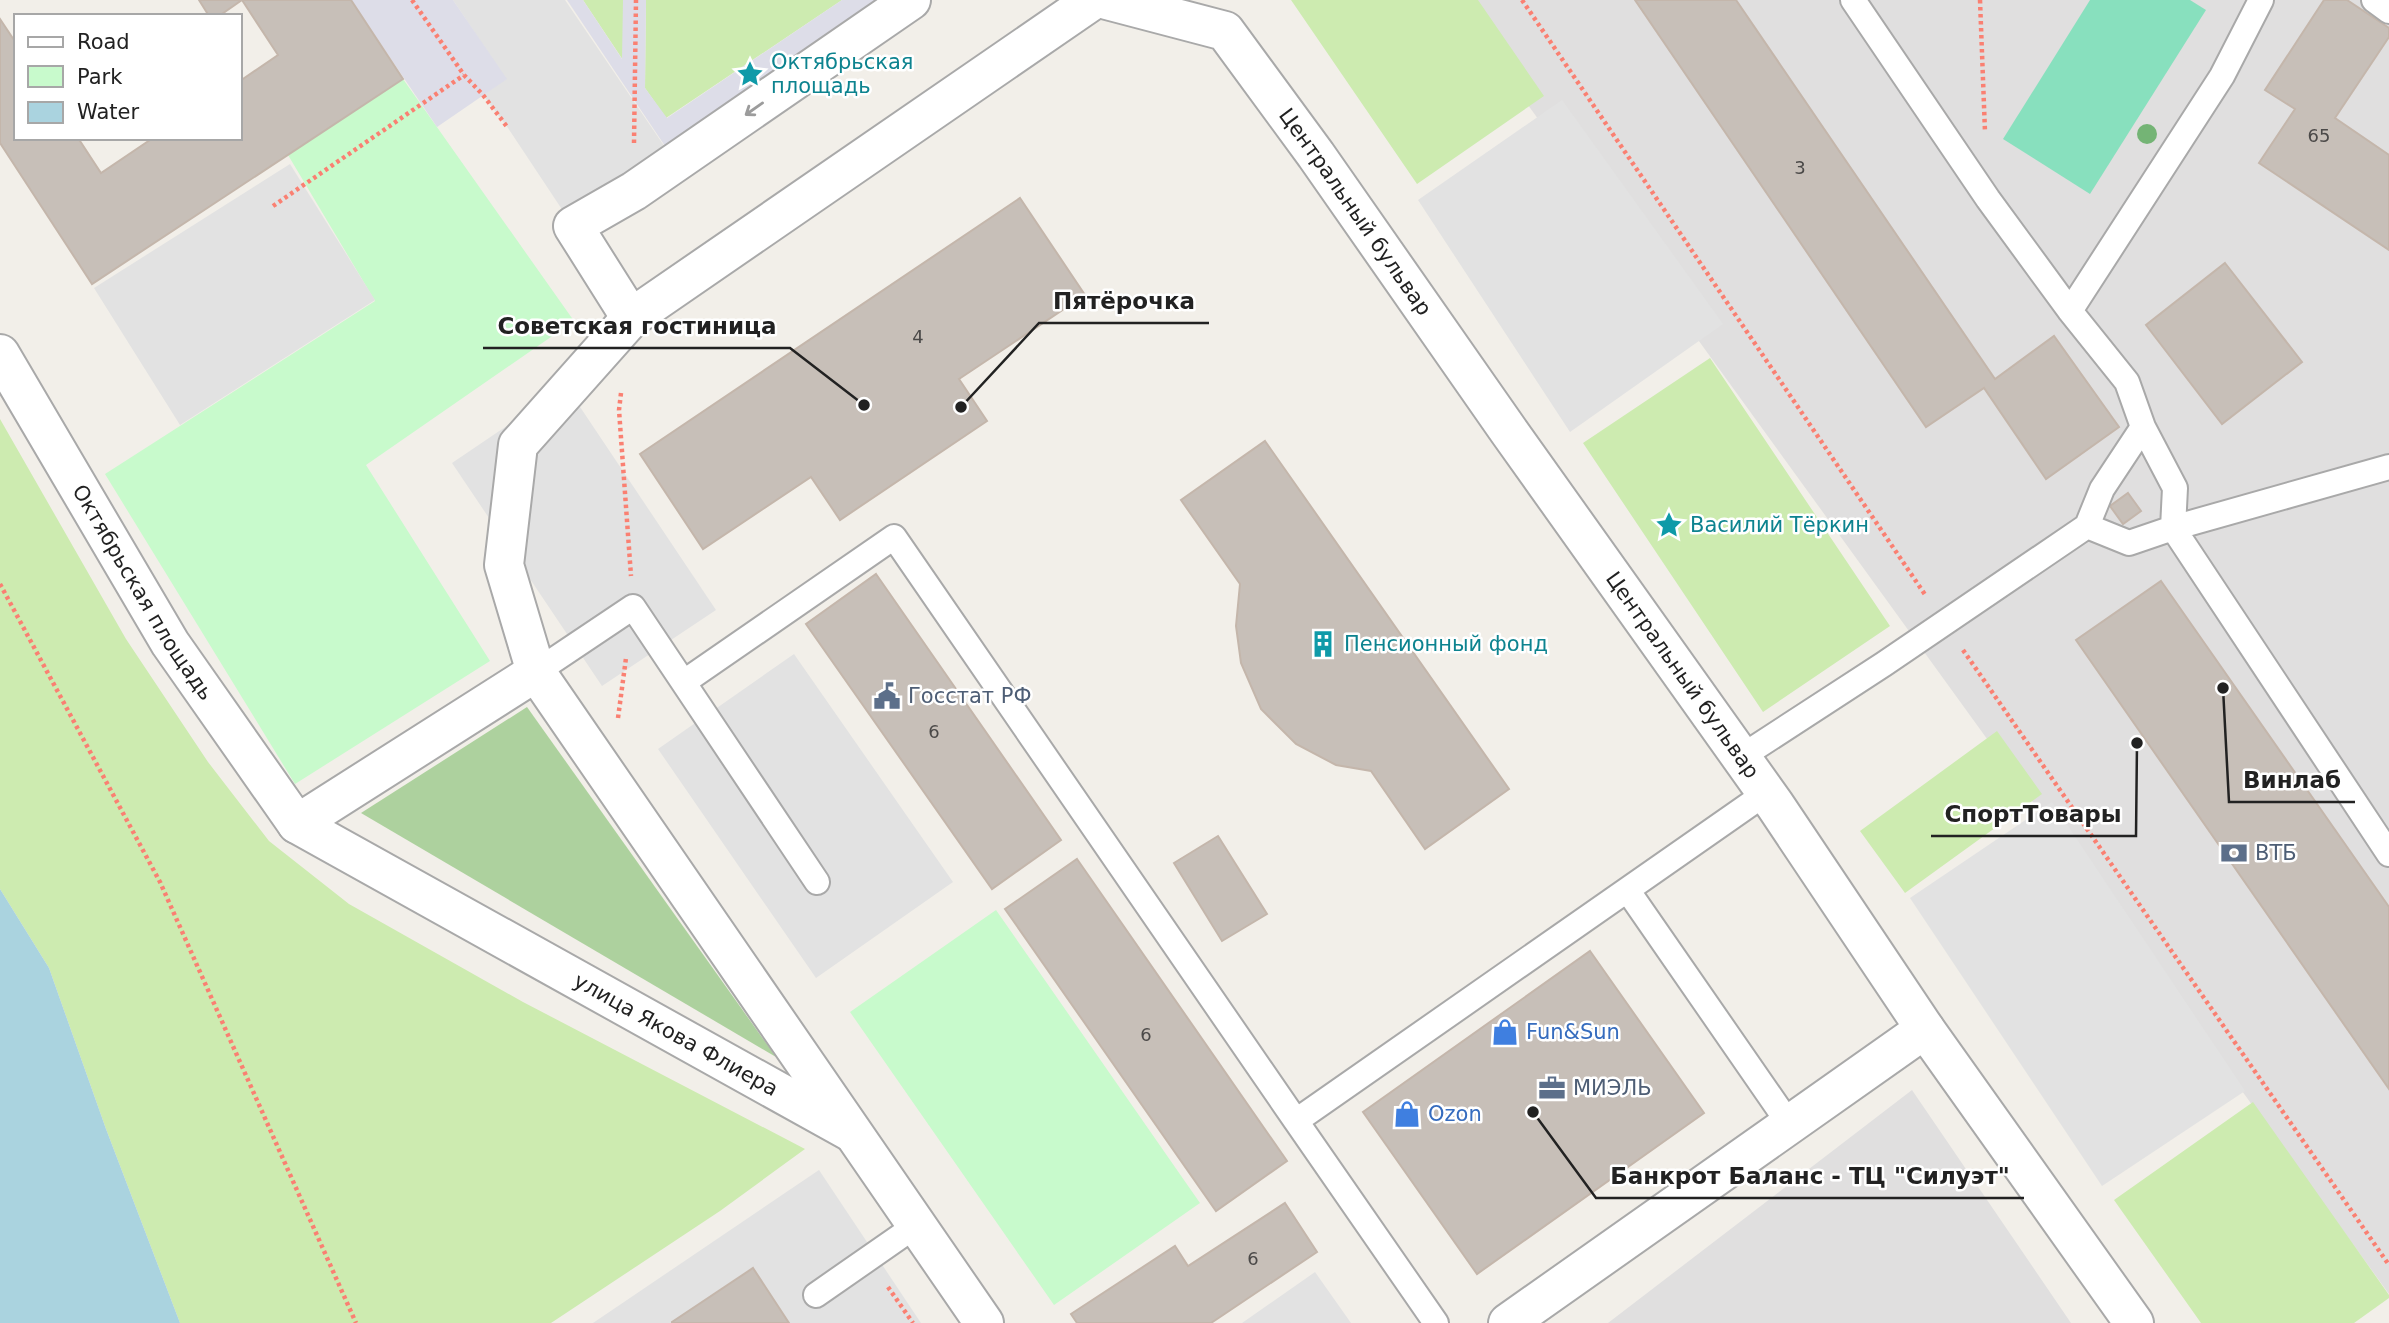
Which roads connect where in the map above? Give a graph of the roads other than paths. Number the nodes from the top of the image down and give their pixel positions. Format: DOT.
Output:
graph roads {
  1 [pos="911,0"];
  2 [pos="1093,0"];
  3 [pos="1107,0"];
  4 [pos="1853,0"];
  5 [pos="2261,0"];
  6 [pos="2374,0"];
  7 [pos="2389,10"];
  8 [pos="2070,311"];
  9 [pos="631,317"];
  10 [pos="0,354"];
  11 [pos="2143,427"];
  12 [pos="2389,467"];
  13 [pos="2087,526"];
  14 [pos="2173,528"];
  15 [pos="536,672"];
  16 [pos="684,682"];
  17 [pos="1741,757"];
  18 [pos="1766,793"];
  19 [pos="297,824"];
  20 [pos="2389,854"];
  21 [pos="817,882"];
  22 [pos="1628,891"];
  23 [pos="1925,1029"];
  24 [pos="1296,1121"];
  25 [pos="1790,1125"];
  26 [pos="857,1136"];
  27 [pos="918,1224"];
  28 [pos="816,1295"];
  29 [pos="984,1323"];
  30 [pos="1437,1323"];
  31 [pos="1508,1323"];
  32 [pos="2134,1323"];
  1 -- 9 [label="street, one-way"];
  2 -- 9 [label="street"];
  3 -- 17 [label="street, Центральный бульвар"];
  4 -- 8 [label="lane"];
  5 -- 8 [label="lane"];
  6 -- 7 [label="lane"];
  8 -- 11 [label="lane"];
  9 -- 15 [label="street"];
  10 -- 19 [label="street, Октябрьская площадь"];
  11 -- 13 [label="lane"];
  11 -- 14 [label="lane"];
  12 -- 14 [label="lane"];
  13 -- 14 [label="lane"];
  13 -- 17 [label="lane"];
  14 -- 20 [label="lane"];
  15 -- 16 [label="lane"];
  15 -- 19 [label="street"];
  15 -- 26 [label="street"];
  16 -- 21 [label="lane"];
  16 -- 24 [label="lane"];
  17 -- 18 [label="street, Центральный бульвар"];
  18 -- 22 [label="lane"];
  18 -- 23 [label="street, Центральный бульвар"];
  19 -- 26 [label="street, улица Якова Флиера"];
  22 -- 24 [label="lane"];
  22 -- 25 [label="lane"];
  23 -- 25 [label="street"];
  23 -- 32 [label="street, Центральный бульвар"];
  24 -- 30 [label="lane"];
  25 -- 31 [label="street"];
  26 -- 27 [label="street, улица Якова Флиера"];
  27 -- 28 [label="lane"];
  27 -- 29 [label="street, улица Якова Флиера"];
}
